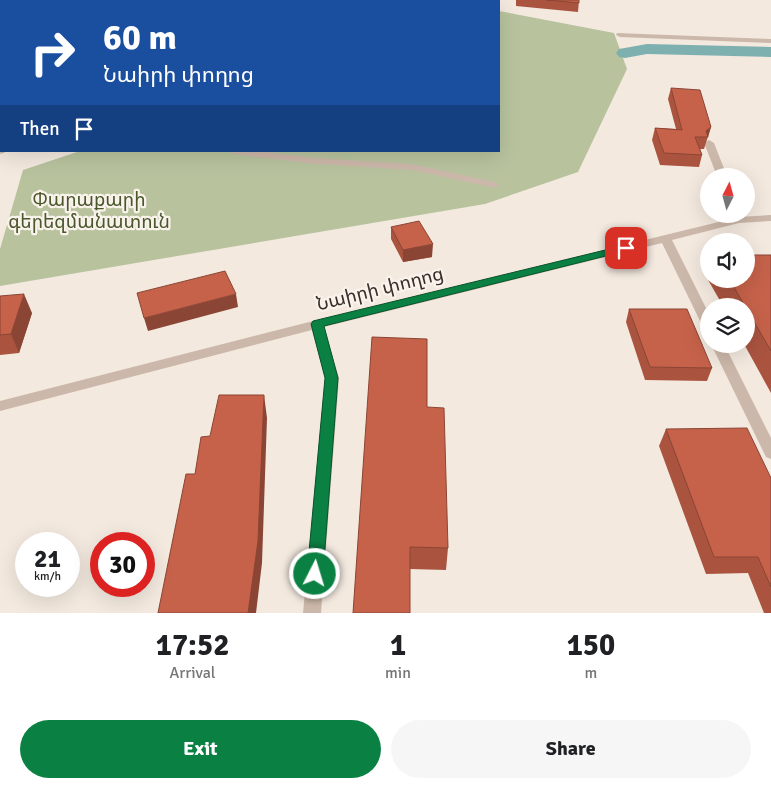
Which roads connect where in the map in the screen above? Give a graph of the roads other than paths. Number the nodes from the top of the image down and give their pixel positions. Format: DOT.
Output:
graph roads {
  1 [pos="620,35"];
  2 [pos="771,41"];
  3 [pos="709,144"];
  4 [pos="241,152"];
  5 [pos="719,168"];
  6 [pos="495,185"];
  7 [pos="755,218"];
  8 [pos="771,218"];
  9 [pos="717,223"];
  10 [pos="665,238"];
  11 [pos="700,309"];
  12 [pos="317,324"];
  13 [pos="721,353"];
  14 [pos="0,406"];
  15 [pos="771,453"];
  16 [pos="312,613"];
  1 -- 2 [label="street"];
  3 -- 5 [label="street"];
  4 -- 6 [label="street"];
  7 -- 8 [label="street, Նաիրի փողոց"];
  9 -- 10 [label="street, Նաիրի փողոց"];
  10 -- 11 [label="street"];
  10 -- 12 [label="street, Նաիրի փողոց"];
  12 -- 14 [label="street, Նաիրի փողոց"];
  12 -- 16 [label="street"];
  13 -- 15 [label="street"];
}
